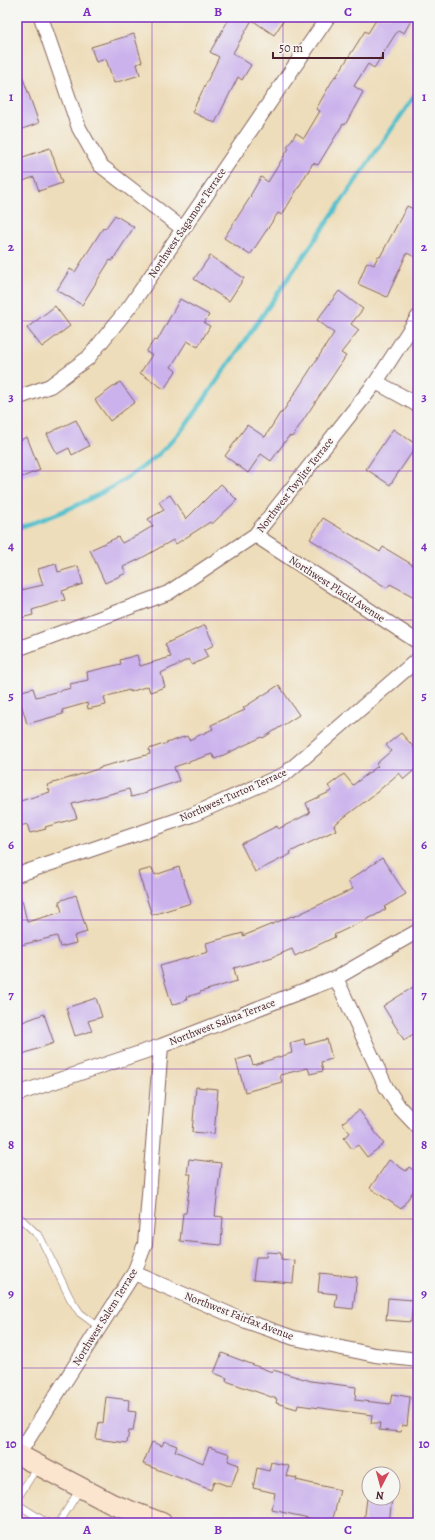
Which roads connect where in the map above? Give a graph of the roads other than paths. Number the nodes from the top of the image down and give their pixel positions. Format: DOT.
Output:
graph roads {
  1 [pos="41,17"];
  2 [pos="328,17"];
  3 [pos="183,229"];
  4 [pos="418,316"];
  5 [pos="376,382"];
  6 [pos="17,398"];
  7 [pos="418,405"];
  8 [pos="255,535"];
  9 [pos="418,642"];
  10 [pos="17,649"];
  11 [pos="418,660"];
  12 [pos="17,875"];
  13 [pos="418,931"];
  14 [pos="336,978"];
  15 [pos="161,1046"];
  16 [pos="17,1094"];
  17 [pos="418,1128"];
  18 [pos="17,1215"];
  19 [pos="134,1273"];
  20 [pos="99,1327"];
  21 [pos="418,1360"];
  22 [pos="18,1454"];
  23 [pos="38,1465"];
  24 [pos="81,1488"];
  25 [pos="17,1499"];
  26 [pos="17,1504"];
  27 [pos="47,1523"];
  28 [pos="60,1523"];
  29 [pos="162,1523"];
  1 -- 3 [label="street"];
  2 -- 3 [label="street, Northwest Sagamore Terrace"];
  3 -- 6 [label="street, Northwest Sagamore Terrace"];
  4 -- 5 [label="street, Northwest Twylite Terrace"];
  5 -- 7 [label="street"];
  5 -- 8 [label="street, Northwest Twylite Terrace"];
  8 -- 9 [label="street, Northwest Placid Avenue"];
  8 -- 10 [label="street, Northwest Twylite Terrace"];
  11 -- 12 [label="street, Northwest Turton Terrace"];
  13 -- 14 [label="street, Northwest Salina Terrace"];
  14 -- 15 [label="street, Northwest Salina Terrace"];
  14 -- 17 [label="street"];
  15 -- 16 [label="street, Northwest Salina Terrace"];
  15 -- 19 [label="street, Northwest Salem Terrace"];
  18 -- 20 [label="lane"];
  19 -- 20 [label="street, Northwest Salem Terrace"];
  19 -- 21 [label="street, Northwest Fairfax Avenue"];
  20 -- 22 [label="street, Northwest Salem Terrace"];
  22 -- 23 [label="main road"];
  23 -- 24 [label="main road"];
  23 -- 25 [label="lane"];
  24 -- 28 [label="lane"];
  24 -- 29 [label="main road"];
  26 -- 27 [label="lane"];
}
